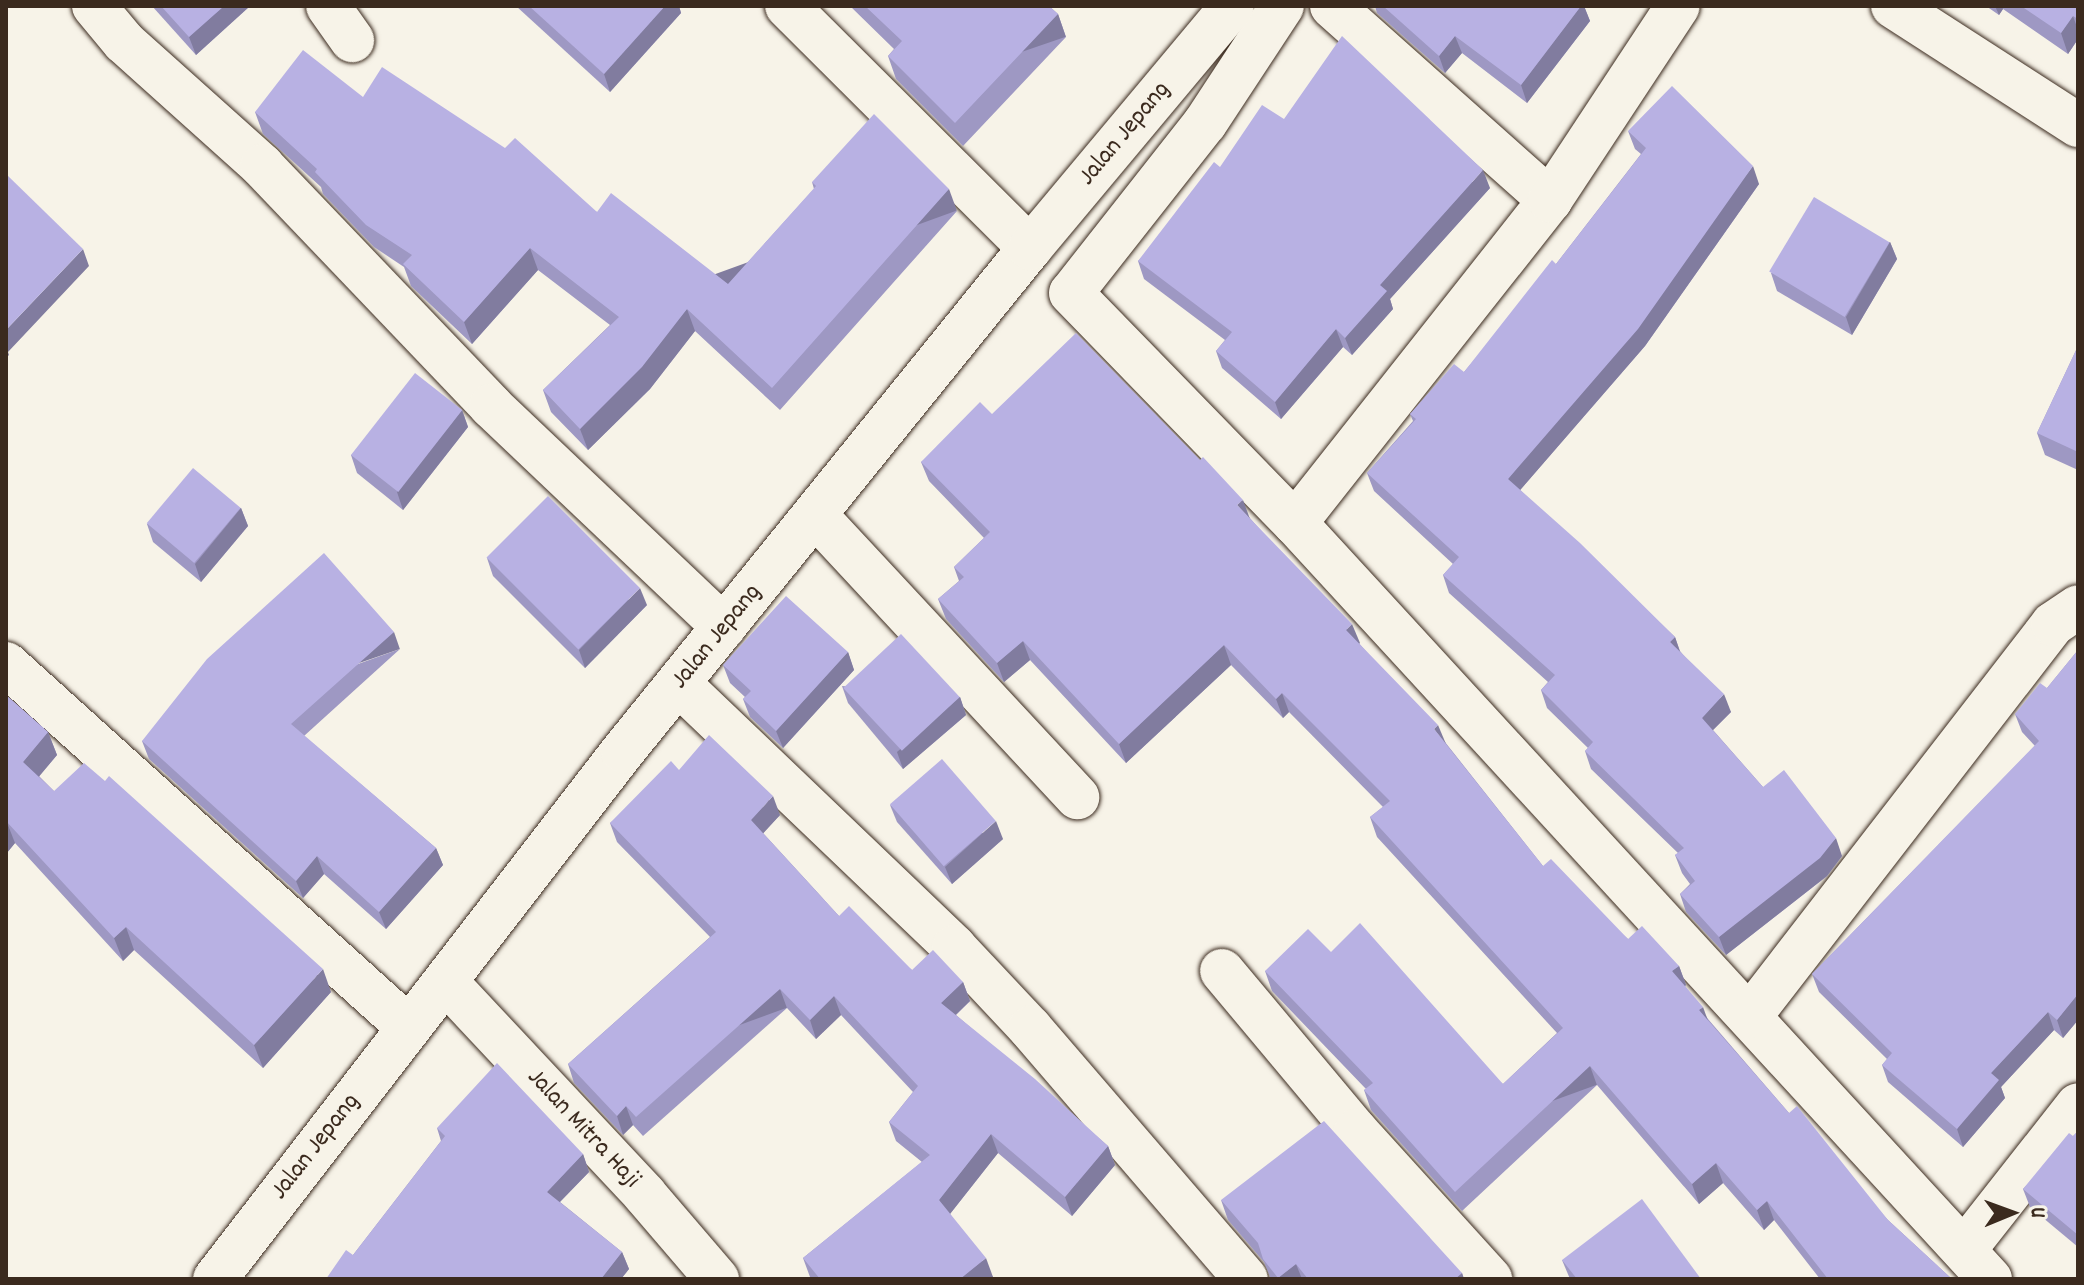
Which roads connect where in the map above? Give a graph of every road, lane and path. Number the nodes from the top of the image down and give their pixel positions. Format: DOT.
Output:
graph roads {
  1 [pos="787,6"];
  2 [pos="1232,6"];
  3 [pos="1282,6"];
  4 [pos="1332,6"];
  5 [pos="1893,6"];
  6 [pos="1678,8"];
  7 [pos="117,14"];
  8 [pos="2078,125"];
  9 [pos="1550,200"];
  10 [pos="1030,248"];
  11 [pos="816,516"];
  12 [pos="1295,523"];
  13 [pos="2078,607"];
  14 [pos="724,627"];
  15 [pos="6,664"];
  16 [pos="679,684"];
  17 [pos="1077,797"];
  18 [pos="1222,971"];
  19 [pos="446,982"];
  20 [pos="1750,1016"];
  21 [pos="408,1027"];
  22 [pos="2078,1105"];
  23 [pos="1977,1265"];
  24 [pos="215,1279"];
  25 [pos="717,1279"];
  26 [pos="1246,1279"];
  27 [pos="1490,1279"];
  1 -- 10 [label="street"];
  2 -- 10 [label="street, Jalan Jepang"];
  3 -- 12 [label="street"];
  4 -- 9 [label="street"];
  5 -- 8 [label="street"];
  6 -- 9 [label="street"];
  7 -- 14 [label="street"];
  9 -- 12 [label="street"];
  10 -- 11 [label="street, Jalan Jepang"];
  11 -- 14 [label="street, Jalan Jepang"];
  11 -- 17 [label="street"];
  12 -- 20 [label="street"];
  13 -- 20 [label="street"];
  14 -- 16 [label="street, Jalan Jepang"];
  15 -- 21 [label="street"];
  16 -- 19 [label="street, Jalan Jepang"];
  16 -- 26 [label="street"];
  18 -- 27 [label="street"];
  19 -- 21 [label="street, Jalan Jepang"];
  19 -- 25 [label="street, Jalan Mitra Haji"];
  20 -- 23 [label="street"];
  21 -- 24 [label="street, Jalan Jepang"];
  22 -- 23 [label="street"];
}
